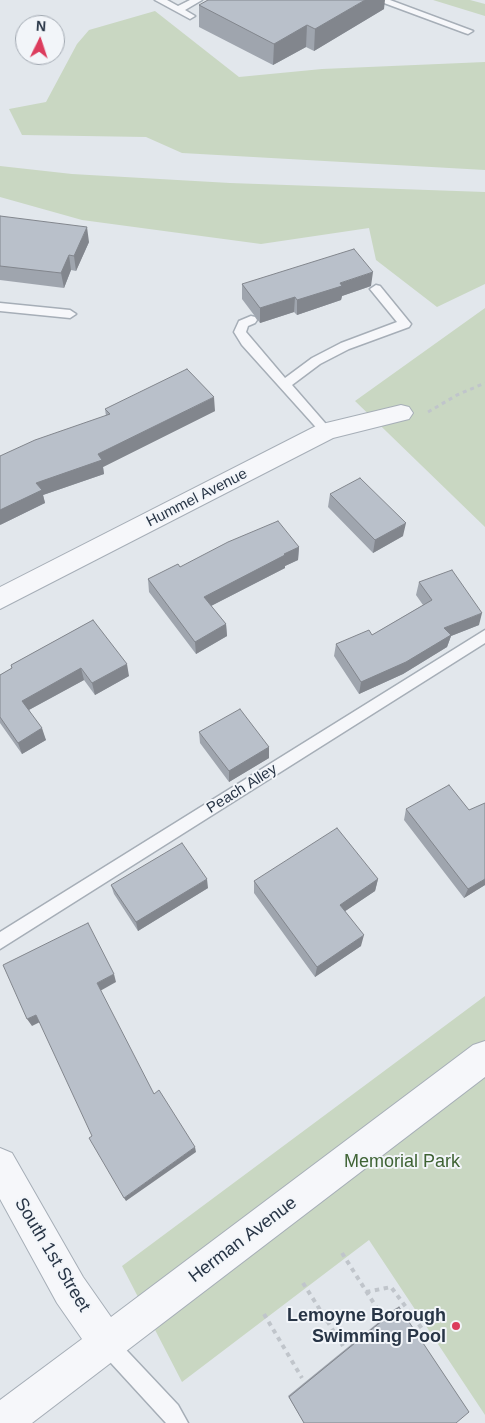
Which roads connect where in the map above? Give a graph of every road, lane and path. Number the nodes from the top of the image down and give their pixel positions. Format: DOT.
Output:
graph roads {
  1 [pos="160,0"];
  2 [pos="197,0"];
  3 [pos="382,0"];
  4 [pos="178,10"];
  5 [pos="190,16"];
  6 [pos="468,32"];
  7 [pos="376,289"];
  8 [pos="0,307"];
  9 [pos="70,314"];
  10 [pos="250,320"];
  11 [pos="485,383"];
  12 [pos="284,385"];
  13 [pos="401,413"];
  14 [pos="425,414"];
  15 [pos="326,431"];
  16 [pos="0,599"];
  17 [pos="485,636"];
  18 [pos="0,941"];
  19 [pos="485,1058"];
  20 [pos="0,1165"];
  21 [pos="342,1253"];
  22 [pos="303,1283"];
  23 [pos="366,1292"];
  24 [pos="380,1313"];
  25 [pos="264,1314"];
  26 [pos="422,1330"];
  27 [pos="107,1344"];
  28 [pos="343,1346"];
  29 [pos="302,1378"];
  30 [pos="178,1419"];
  31 [pos="1,1423"];
  1 -- 4 [label="lane"];
  2 -- 4 [label="lane"];
  3 -- 6 [label="lane"];
  4 -- 5 [label="lane"];
  7 -- 12 [label="lane"];
  8 -- 9 [label="lane"];
  10 -- 12 [label="lane"];
  11 -- 14 [label="path"];
  12 -- 15 [label="lane"];
  13 -- 15 [label="street, Hummel Avenue"];
  15 -- 16 [label="street, Hummel Avenue"];
  17 -- 18 [label="lane, Peach Alley"];
  19 -- 27 [label="street, Herman Avenue"];
  20 -- 27 [label="street, South 1st Street"];
  21 -- 23 [label="path"];
  22 -- 28 [label="path"];
  23 -- 24 [label="path"];
  23 -- 26 [label="path"];
  25 -- 29 [label="path"];
  27 -- 30 [label="lane"];
  27 -- 31 [label="street, Herman Avenue"];
}
